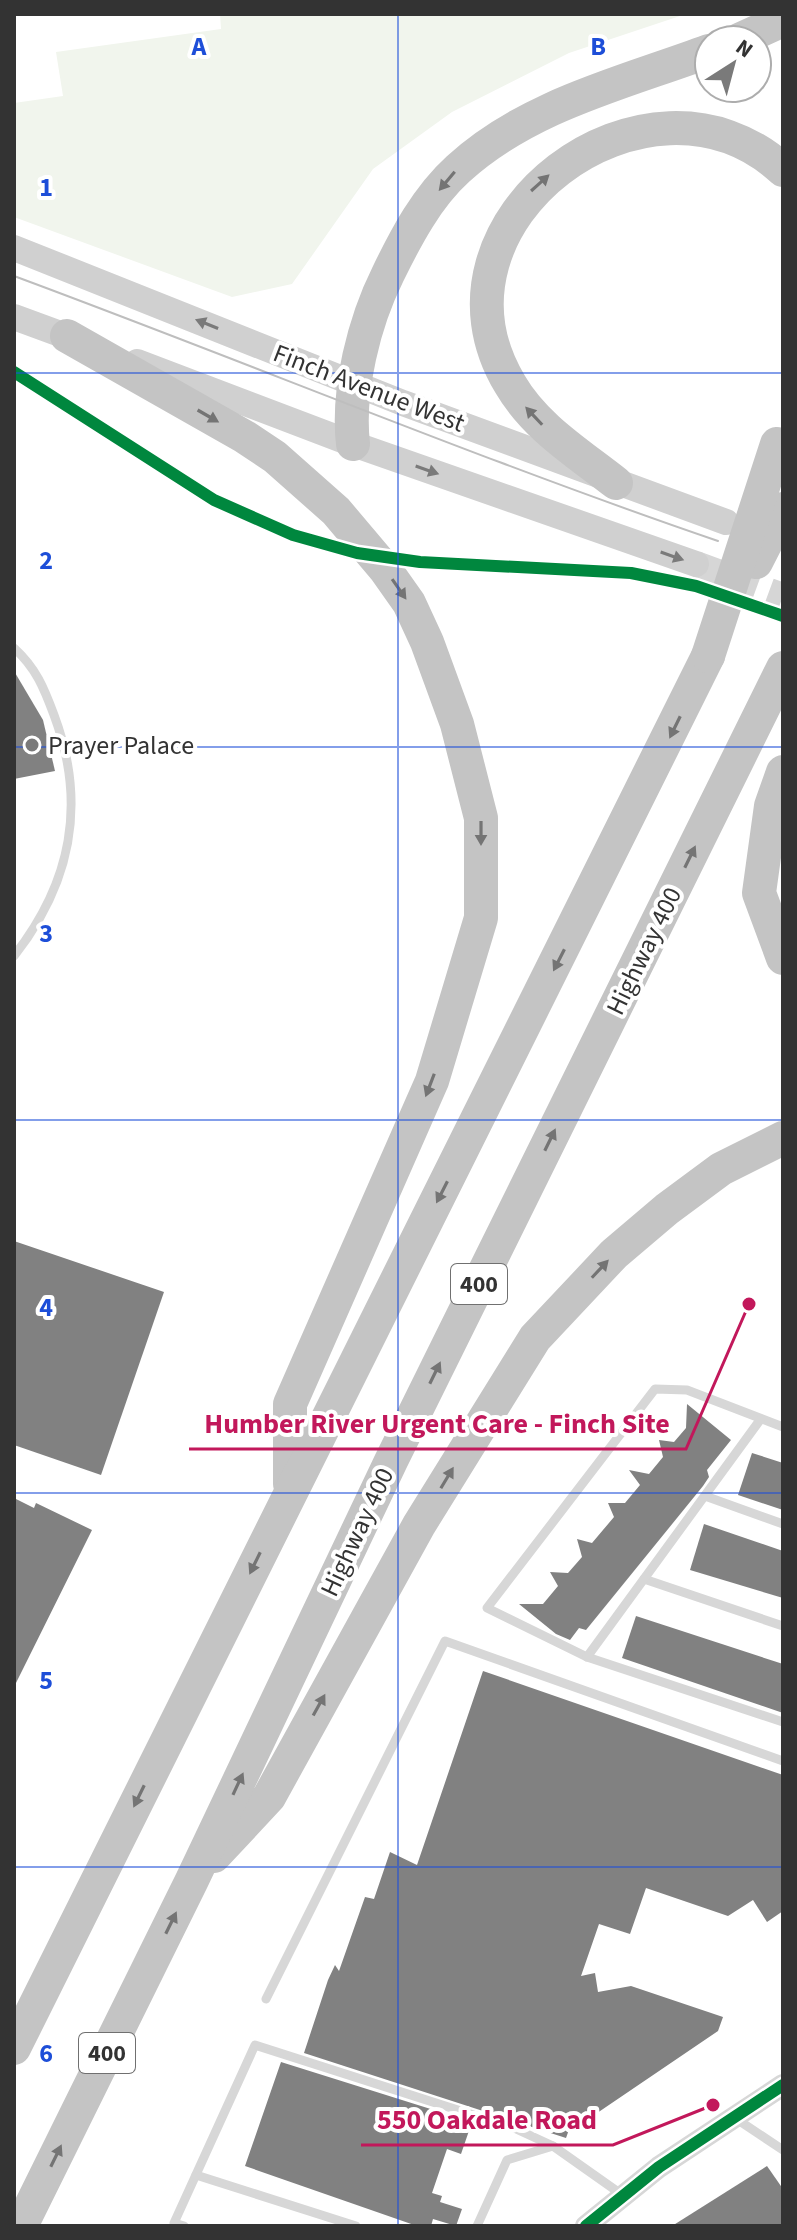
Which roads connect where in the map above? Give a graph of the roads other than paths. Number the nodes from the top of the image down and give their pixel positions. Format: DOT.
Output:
graph roads {
  1 [pos="693,57"];
  2 [pos="783,170"];
  3 [pos="14,248"];
  4 [pos="14,317"];
  5 [pos="67,336"];
  6 [pos="357,384"];
  7 [pos="780,435"];
  8 [pos="353,444"];
  9 [pos="616,483"];
  10 [pos="783,509"];
  11 [pos="726,522"];
  12 [pos="696,564"];
  13 [pos="14,648"];
  14 [pos="708,656"];
  15 [pos="778,680"];
  16 [pos="783,772"];
  17 [pos="14,956"];
  18 [pos="783,958"];
  19 [pos="783,1138"];
  20 [pos="760,1420"];
  21 [pos="783,1427"];
  22 [pos="290,1493"];
  23 [pos="705,1496"];
  24 [pos="783,1524"];
  25 [pos="644,1579"];
  26 [pos="783,1626"];
  27 [pos="587,1657"];
  28 [pos="783,1722"];
  29 [pos="783,1761"];
  30 [pos="192,1880"];
  31 [pos="266,1999"];
  32 [pos="14,2048"];
  33 [pos="781,2089"];
  34 [pos="735,2118"];
  35 [pos="553,2146"];
  36 [pos="783,2150"];
  37 [pos="196,2175"];
  38 [pos="623,2195"];
  39 [pos="21,2226"];
  40 [pos="184,2226"];
  41 [pos="356,2226"];
  42 [pos="477,2226"];
  43 [pos="586,2226"];
  1 -- 6 [label="highway, one-way"];
  9 -- 2 [label="highway, one-way"];
  6 -- 3 [label="main road, Finch Avenue West, one-way"];
  4 -- 5 [label="main road"];
  5 -- 8 [label="main road"];
  5 -- 22 [label="highway, one-way"];
  6 -- 8 [label="highway"];
  6 -- 9 [label="main road, Finch Avenue West"];
  7 -- 14 [label="highway, bridge"];
  8 -- 12 [label="main road, one-way"];
  9 -- 11 [label="main road, Finch Avenue West"];
  10 -- 14 [label="highway, bridge"];
  13 -- 17 [label="lane"];
  14 -- 22 [label="highway, one-way"];
  30 -- 15 [label="highway, Highway 400 / 400, one-way"];
  16 -- 18 [label="highway"];
  30 -- 19 [label="highway, one-way"];
  20 -- 21 [label="lane"];
  20 -- 23 [label="lane"];
  20 -- 27 [label="lane"];
  22 -- 32 [label="highway, one-way"];
  23 -- 24 [label="lane"];
  23 -- 25 [label="lane"];
  25 -- 26 [label="lane"];
  25 -- 27 [label="lane"];
  27 -- 28 [label="lane"];
  29 -- 31 [label="lane"];
  39 -- 30 [label="highway, Highway 400 / 400, one-way"];
  33 -- 34 [label="street"];
  34 -- 36 [label="lane"];
  34 -- 38 [label="street"];
  35 -- 37 [label="lane"];
  35 -- 38 [label="lane"];
  35 -- 42 [label="lane"];
  37 -- 40 [label="lane"];
  37 -- 41 [label="lane"];
  38 -- 43 [label="street"];
}
